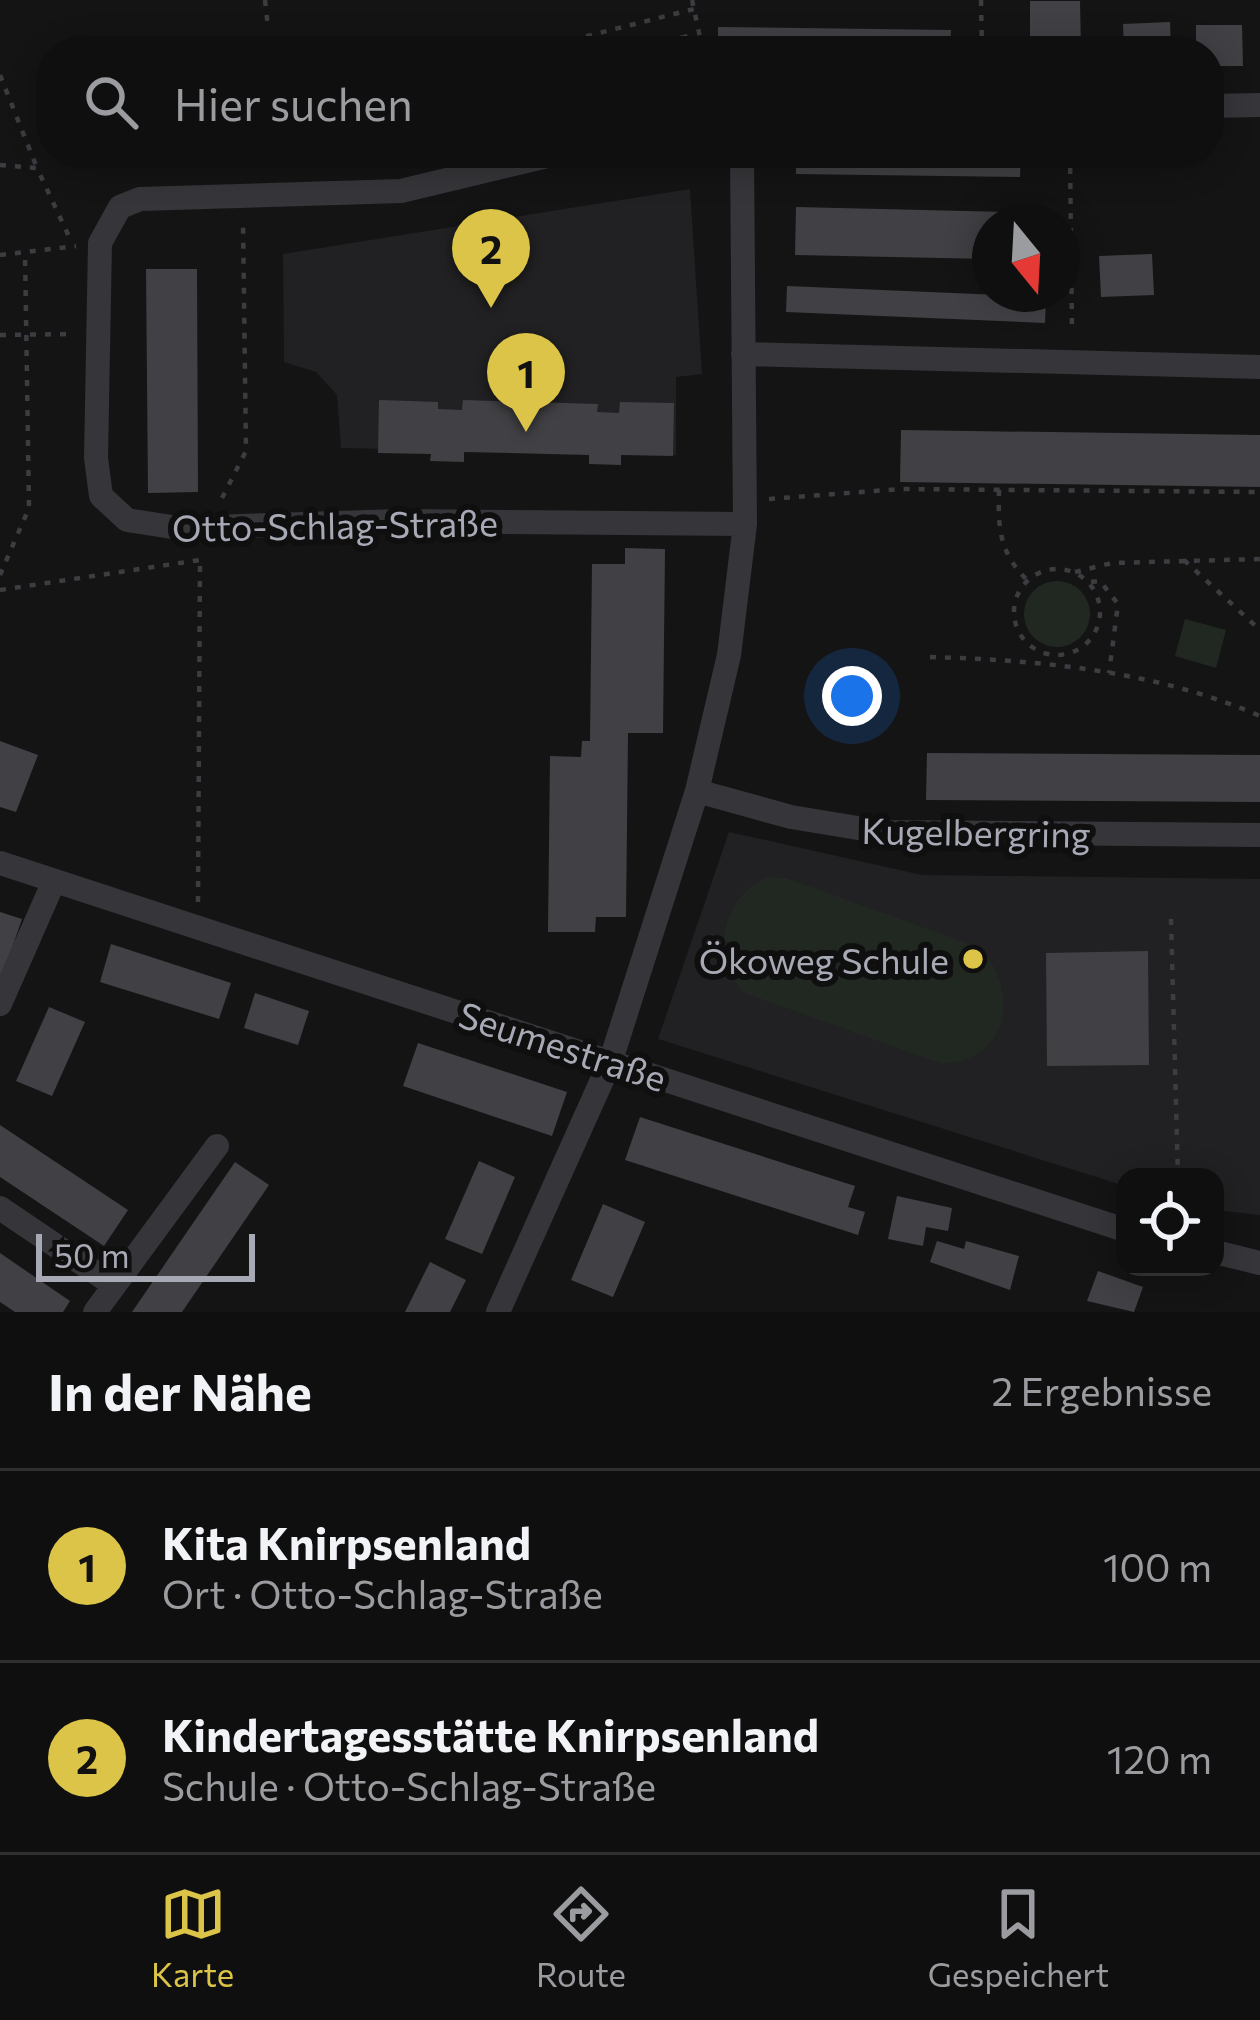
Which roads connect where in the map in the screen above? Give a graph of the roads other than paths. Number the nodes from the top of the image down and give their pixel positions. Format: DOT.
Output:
graph roads {
  1 [pos="1260,105"];
  2 [pos="1224,106"];
  3 [pos="497,168"];
  4 [pos="742,168"];
  5 [pos="742,354"];
  6 [pos="1260,367"];
  7 [pos="745,513"];
  8 [pos="697,791"];
  9 [pos="1260,835"];
  10 [pos="0,863"];
  11 [pos="54,881"];
  12 [pos="0,1004"];
  13 [pos="611,1060"];
  14 [pos="217,1146"];
  15 [pos="0,1208"];
  16 [pos="1116,1227"];
  17 [pos="1224,1254"];
  18 [pos="1260,1263"];
  19 [pos="114,1285"];
  20 [pos="95,1312"];
  21 [pos="498,1312"];
  1 -- 2 [label="street"];
  3 -- 7 [label="street, Otto-Schlag-Straße"];
  4 -- 5 [label="street"];
  5 -- 6 [label="street"];
  5 -- 7 [label="street"];
  7 -- 8 [label="street"];
  8 -- 9 [label="street, Kugelbergring"];
  8 -- 13 [label="street"];
  10 -- 11 [label="street, Seumestraße"];
  11 -- 12 [label="street"];
  11 -- 13 [label="street, Seumestraße"];
  13 -- 16 [label="street, Seumestraße"];
  13 -- 21 [label="street"];
  14 -- 19 [label="street"];
  15 -- 19 [label="street"];
  17 -- 18 [label="street"];
  19 -- 20 [label="street"];
}
